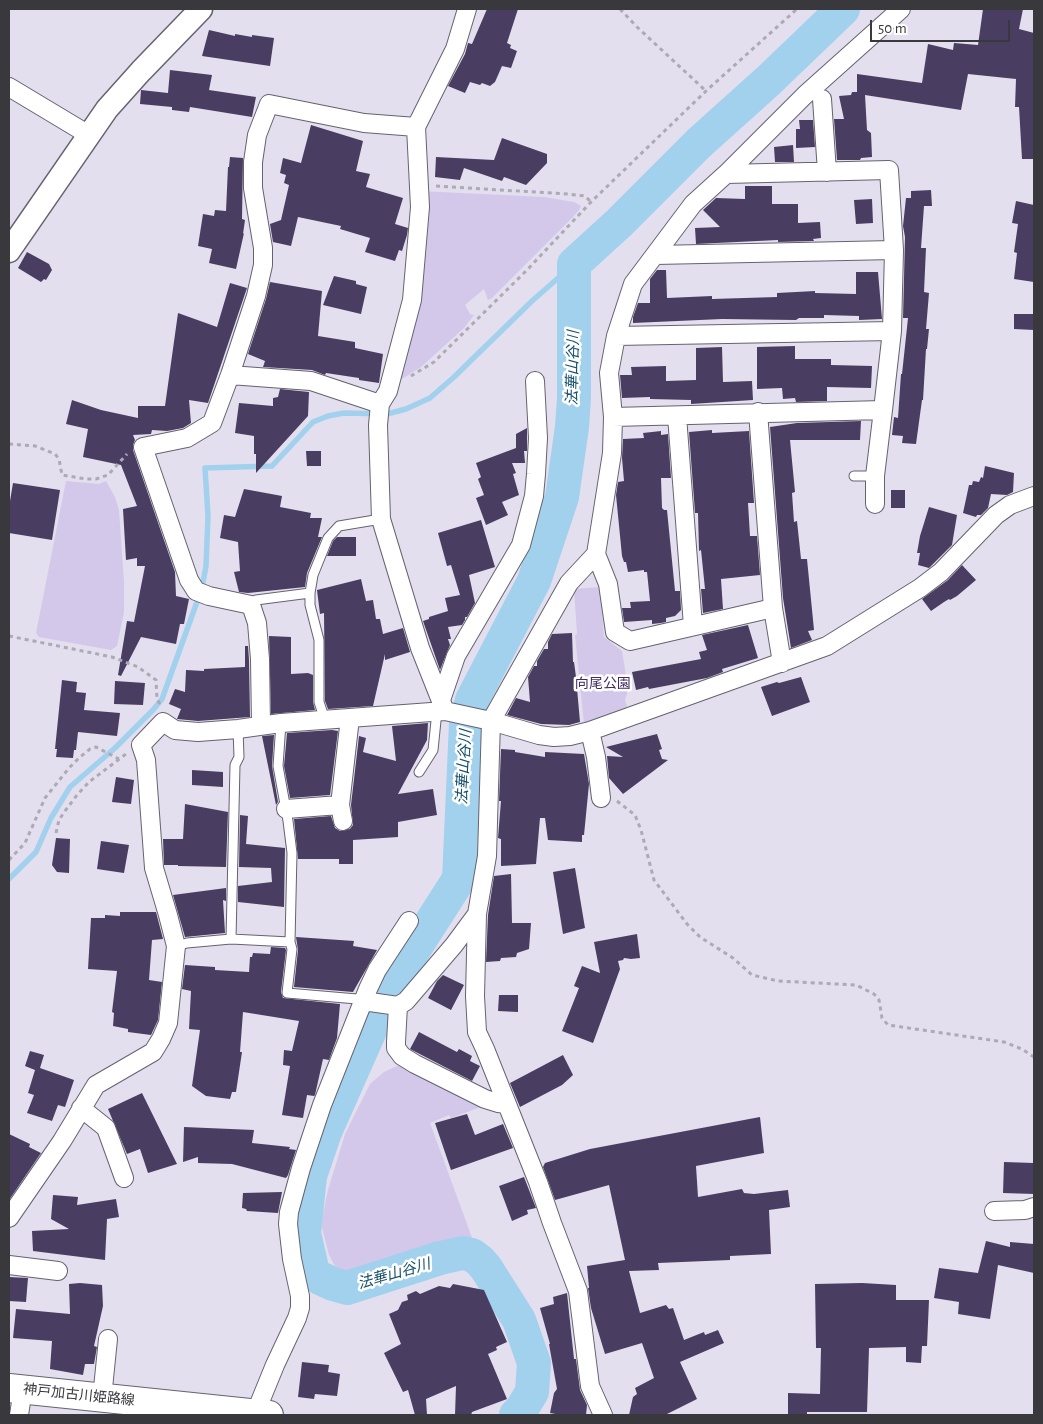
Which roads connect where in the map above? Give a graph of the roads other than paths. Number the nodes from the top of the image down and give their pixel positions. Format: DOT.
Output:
graph roads {
  1 [pos="201,9"];
  2 [pos="467,9"];
  3 [pos="901,9"];
  4 [pos="9,87"];
  5 [pos="822,99"];
  6 [pos="416,127"];
  7 [pos="90,135"];
  8 [pos="827,172"];
  9 [pos="726,174"];
  10 [pos="894,250"];
  11 [pos="9,251"];
  12 [pos="655,255"];
  13 [pos="892,331"];
  14 [pos="616,336"];
  15 [pos="230,375"];
  16 [pos="535,381"];
  17 [pos="384,397"];
  18 [pos="883,410"];
  19 [pos="758,412"];
  20 [pos="677,416"];
  21 [pos="613,417"];
  22 [pos="854,476"];
  23 [pos="875,476"];
  24 [pos="1034,496"];
  25 [pos="875,504"];
  26 [pos="381,519"];
  27 [pos="596,554"];
  28 [pos="310,592"];
  29 [pos="251,605"];
  30 [pos="773,608"];
  31 [pos="693,626"];
  32 [pos="782,663"];
  33 [pos="441,708"];
  34 [pos="350,718"];
  35 [pos="325,720"];
  36 [pos="491,721"];
  37 [pos="281,723"];
  38 [pos="261,725"];
  39 [pos="238,729"];
  40 [pos="590,731"];
  41 [pos="419,772"];
  42 [pos="601,796"];
  43 [pos="286,809"];
  44 [pos="477,914"];
  45 [pos="409,921"];
  46 [pos="231,939"];
  47 [pos="290,942"];
  48 [pos="176,946"];
  49 [pos="363,1001"];
  50 [pos="398,1006"];
  51 [pos="507,1104"];
  52 [pos="81,1108"];
  53 [pos="124,1178"];
  54 [pos="1034,1207"];
  55 [pos="994,1211"];
  56 [pos="9,1218"];
  57 [pos="9,1265"];
  58 [pos="58,1271"];
  59 [pos="108,1339"];
  60 [pos="17,1397"];
  61 [pos="102,1398"];
  62 [pos="262,1414"];
  63 [pos="603,1415"];
  1 -- 7 [label="street"];
  2 -- 6 [label="street"];
  3 -- 9 [label="street"];
  4 -- 7 [label="street"];
  5 -- 8 [label="street"];
  6 -- 15 [label="street"];
  6 -- 17 [label="street"];
  7 -- 11 [label="street"];
  8 -- 9 [label="street"];
  8 -- 10 [label="street"];
  9 -- 12 [label="street"];
  10 -- 12 [label="street"];
  10 -- 13 [label="street"];
  12 -- 14 [label="street"];
  13 -- 14 [label="street"];
  13 -- 18 [label="street"];
  14 -- 21 [label="street"];
  15 -- 17 [label="street"];
  15 -- 29 [label="street"];
  16 -- 33 [label="street"];
  17 -- 26 [label="street"];
  18 -- 19 [label="street"];
  18 -- 23 [label="street"];
  19 -- 20 [label="street"];
  19 -- 30 [label="street"];
  20 -- 21 [label="street"];
  20 -- 31 [label="street"];
  21 -- 27 [label="street"];
  22 -- 23 [label="lane"];
  23 -- 25 [label="street"];
  24 -- 32 [label="street"];
  26 -- 28 [label="lane"];
  26 -- 33 [label="street"];
  27 -- 31 [label="street"];
  27 -- 36 [label="street"];
  28 -- 29 [label="lane"];
  28 -- 35 [label="lane"];
  29 -- 38 [label="street"];
  30 -- 31 [label="street"];
  30 -- 32 [label="street"];
  32 -- 40 [label="street"];
  33 -- 34 [label="street"];
  33 -- 36 [label="street"];
  33 -- 41 [label="lane"];
  34 -- 35 [label="street"];
  34 -- 43 [label="street"];
  35 -- 37 [label="street"];
  36 -- 40 [label="street"];
  36 -- 44 [label="street"];
  37 -- 38 [label="street"];
  37 -- 43 [label="lane"];
  38 -- 39 [label="street"];
  39 -- 46 [label="lane"];
  39 -- 48 [label="street"];
  40 -- 42 [label="street"];
  43 -- 47 [label="lane"];
  44 -- 50 [label="street"];
  44 -- 51 [label="street"];
  45 -- 49 [label="street"];
  46 -- 47 [label="lane"];
  46 -- 48 [label="lane"];
  47 -- 49 [label="lane"];
  48 -- 52 [label="street"];
  49 -- 50 [label="street"];
  49 -- 62 [label="street"];
  50 -- 51 [label="street"];
  51 -- 63 [label="street"];
  52 -- 53 [label="street"];
  52 -- 56 [label="street"];
  54 -- 55 [label="street"];
  57 -- 58 [label="street"];
  59 -- 61 [label="street"];
  60 -- 61 [label="main road, 神戸加古川姫路線"];
  61 -- 62 [label="main road, 神戸加古川姫路線"];
}
